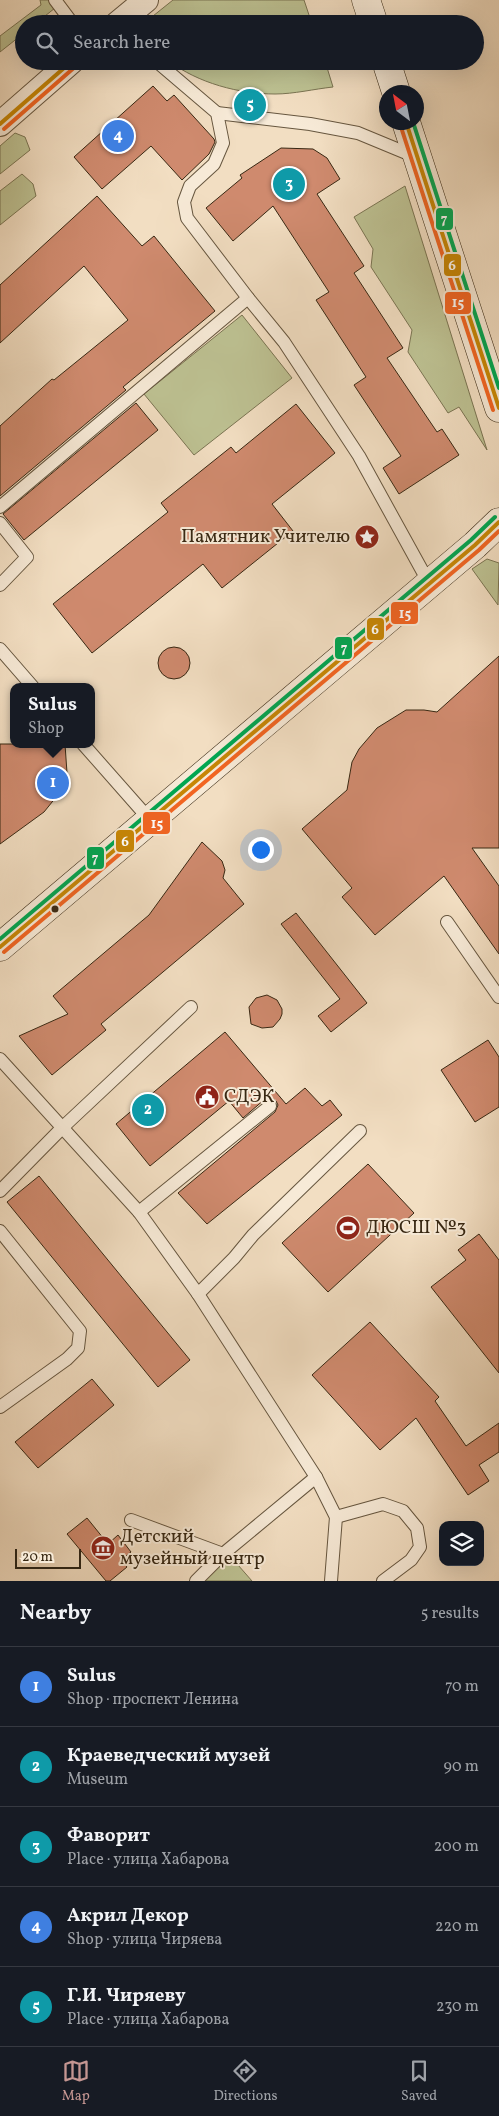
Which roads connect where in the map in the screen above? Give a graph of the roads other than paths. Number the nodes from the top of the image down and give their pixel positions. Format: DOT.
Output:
graph roads {
  1 [pos="55,0"];
  2 [pos="146,0"];
  3 [pos="366,0"];
  4 [pos="66,15"];
  5 [pos="128,15"];
  6 [pos="371,15"];
  7 [pos="62,70"];
  8 [pos="167,70"];
  9 [pos="389,70"];
  10 [pos="394,85"];
  11 [pos="217,113"];
  12 [pos="0,124"];
  13 [pos="409,130"];
  14 [pos="418,158"];
  15 [pos="248,298"];
  16 [pos="499,408"];
  17 [pos="0,507"];
  18 [pos="499,522"];
  19 [pos="0,523"];
  20 [pos="429,583"];
  21 [pos="0,585"];
  22 [pos="0,649"];
  23 [pos="30,683"];
  24 [pos="87,748"];
  25 [pos="150,820"];
  26 [pos="447,922"];
  27 [pos="0,947"];
  28 [pos="499,997"];
  29 [pos="191,1007"];
  30 [pos="0,1059"];
  31 [pos="270,1106"];
  32 [pos="63,1127"];
  33 [pos="360,1131"];
  34 [pos="0,1191"];
  35 [pos="139,1212"];
  36 [pos="0,1231"];
  37 [pos="198,1294"];
  38 [pos="0,1407"];
  39 [pos="316,1478"];
  40 [pos="336,1517"];
  41 [pos="131,1520"];
  42 [pos="223,1554"];
  43 [pos="196,1581"];
  44 [pos="331,1581"];
  45 [pos="383,1581"];
  1 -- 4 [label="lane"];
  2 -- 5 [label="street"];
  3 -- 6 [label="main road"];
  7 -- 12 [label="street"];
  8 -- 11 [label="lane"];
  9 -- 10 [label="main road"];
  11 -- 14 [label="lane"];
  11 -- 15 [label="lane"];
  13 -- 14 [label="main road"];
  14 -- 16 [label="main road"];
  15 -- 17 [label="lane"];
  15 -- 20 [label="lane"];
  18 -- 20 [label="main road"];
  19 -- 21 [label="lane"];
  20 -- 25 [label="main road"];
  22 -- 23 [label="lane"];
  24 -- 25 [label="lane"];
  25 -- 27 [label="main road"];
  26 -- 28 [label="lane"];
  29 -- 32 [label="lane"];
  30 -- 32 [label="lane"];
  31 -- 35 [label="lane"];
  32 -- 34 [label="lane"];
  32 -- 35 [label="lane"];
  33 -- 37 [label="lane"];
  35 -- 37 [label="lane"];
  36 -- 38 [label="lane"];
  37 -- 39 [label="lane"];
  39 -- 40 [label="lane"];
  39 -- 42 [label="lane"];
  40 -- 44 [label="lane"];
  40 -- 45 [label="lane"];
  41 -- 42 [label="lane"];
  42 -- 43 [label="lane"];
}
